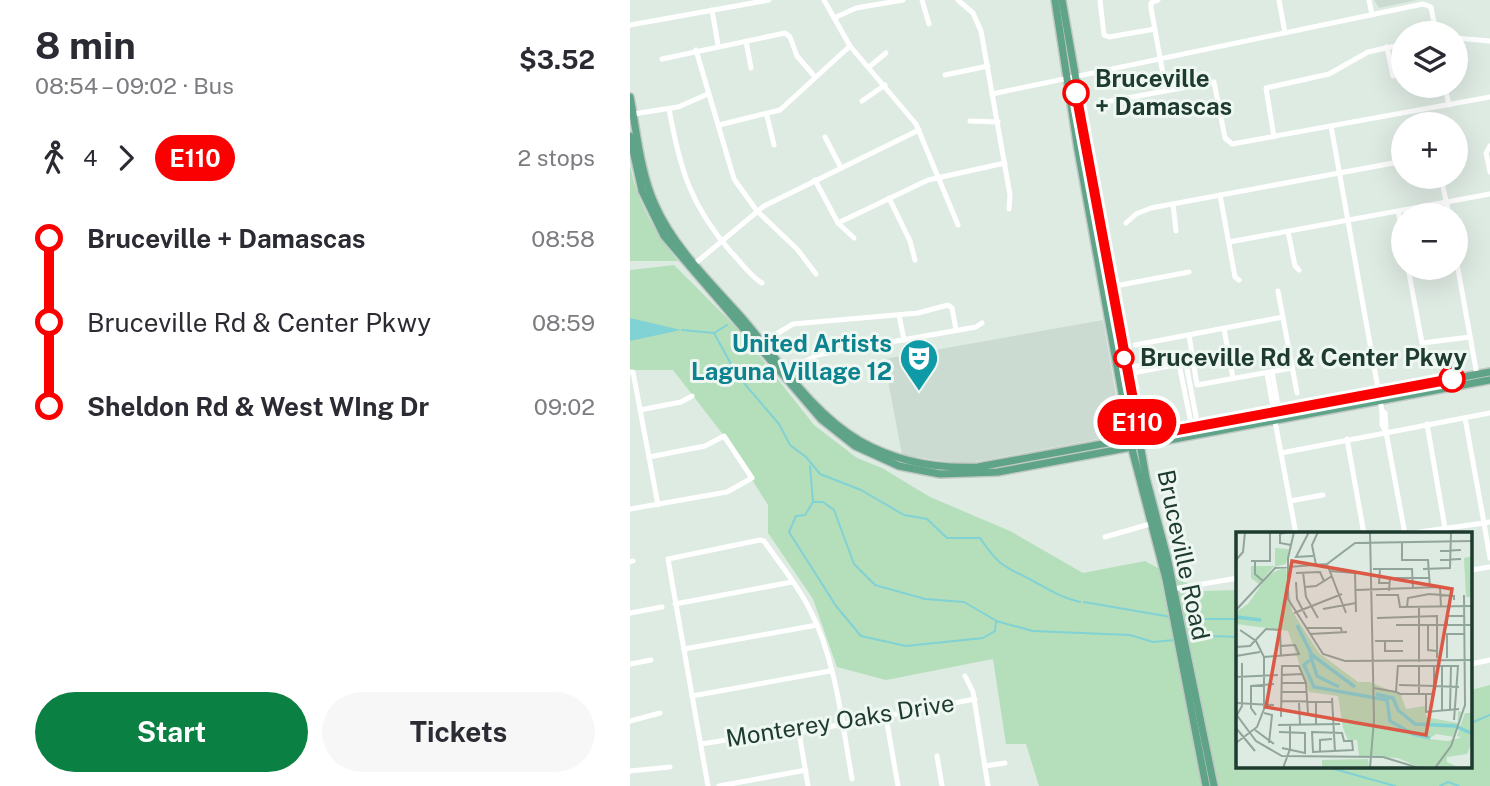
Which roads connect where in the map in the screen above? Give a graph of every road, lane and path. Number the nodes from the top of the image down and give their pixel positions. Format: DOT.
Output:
graph roads {
  1 [pos="769,0"];
  2 [pos="824,0"];
  3 [pos="903,0"];
  4 [pos="922,0"];
  5 [pos="1055,0"];
  6 [pos="1062,0"];
  7 [pos="1100,0"];
  8 [pos="1158,0"];
  9 [pos="1279,0"];
  10 [pos="1369,0"];
  11 [pos="759,1"];
  12 [pos="961,1"];
  13 [pos="712,10"];
  14 [pos="1372,15"];
  15 [pos="834,18"];
  16 [pos="1433,21"];
  17 [pos="929,24"];
  18 [pos="630,25"];
  19 [pos="1155,29"];
  20 [pos="1285,33"];
  21 [pos="1468,39"];
  22 [pos="746,41"];
  23 [pos="1490,41"];
  24 [pos="718,45"];
  25 [pos="850,46"];
  26 [pos="1391,46"];
  27 [pos="1387,47"];
  28 [pos="696,50"];
  29 [pos="886,53"];
  30 [pos="662,59"];
  31 [pos="1161,60"];
  32 [pos="988,66"];
  33 [pos="1391,66"];
  34 [pos="869,67"];
  35 [pos="751,68"];
  36 [pos="945,75"];
  37 [pos="1070,75"];
  38 [pos="815,77"];
  39 [pos="884,85"];
  40 [pos="1166,91"];
  41 [pos="708,94"];
  42 [pos="992,94"];
  43 [pos="630,97"];
  44 [pos="1490,97"];
  45 [pos="1448,98"];
  46 [pos="862,101"];
  47 [pos="1100,103"];
  48 [pos="1449,105"];
  49 [pos="669,108"];
  50 [pos="633,114"];
  51 [pos="767,116"];
  52 [pos="971,121"];
  53 [pos="998,122"];
  54 [pos="719,125"];
  55 [pos="1331,126"];
  56 [pos="919,130"];
  57 [pos="630,136"];
  58 [pos="825,137"];
  59 [pos="1274,137"];
  60 [pos="774,145"];
  61 [pos="1490,146"];
  62 [pos="1004,163"];
  63 [pos="1391,163"];
  64 [pos="841,168"];
  65 [pos="1490,172"];
  66 [pos="1340,173"];
  67 [pos="940,176"];
  68 [pos="815,180"];
  69 [pos="1443,189"];
  70 [pos="1490,194"];
  71 [pos="1220,195"];
  72 [pos="889,198"];
  73 [pos="1446,202"];
  74 [pos="1441,203"];
  75 [pos="1173,204"];
  76 [pos="1009,209"];
  77 [pos="757,211"];
  78 [pos="1391,212"];
  79 [pos="1348,220"];
  80 [pos="838,223"];
  81 [pos="1126,223"];
  82 [pos="958,225"];
  83 [pos="1177,231"];
  84 [pos="1288,231"];
  85 [pos="854,239"];
  86 [pos="722,241"];
  87 [pos="1229,242"];
  88 [pos="915,260"];
  89 [pos="693,266"];
  90 [pos="1299,271"];
  91 [pos="1189,272"];
  92 [pos="816,274"];
  93 [pos="1410,280"];
  94 [pos="1460,280"];
  95 [pos="1239,281"];
  96 [pos="762,283"];
  97 [pos="1110,287"];
  98 [pos="1278,291"];
  99 [pos="899,314"];
  100 [pos="1283,317"];
  101 [pos="982,323"];
  102 [pos="1110,324"];
  103 [pos="1224,329"];
  104 [pos="956,330"];
  105 [pos="1189,335"];
  106 [pos="1470,337"];
  107 [pos="904,340"];
  108 [pos="763,342"];
  109 [pos="1135,345"];
  110 [pos="1192,359"];
  111 [pos="1182,361"];
  112 [pos="1126,368"];
  113 [pos="1292,368"];
  114 [pos="788,371"];
  115 [pos="630,372"];
  116 [pos="1270,372"];
  117 [pos="1490,372"];
  118 [pos="1477,375"];
  119 [pos="1233,378"];
  120 [pos="1490,380"];
  121 [pos="1297,393"];
  122 [pos="692,396"];
  123 [pos="1381,396"];
  124 [pos="640,410"];
  125 [pos="1490,413"];
  126 [pos="1276,415"];
  127 [pos="1465,418"];
  128 [pos="1427,424"];
  129 [pos="1195,427"];
  130 [pos="1386,430"];
  131 [pos="1140,437"];
  132 [pos="1130,439"];
  133 [pos="1347,439"];
  134 [pos="1141,447"];
  135 [pos="1132,449"];
  136 [pos="1281,453"];
  137 [pos="649,457"];
  138 [pos="1033,457"];
  139 [pos="1007,470"];
  140 [pos="950,471"];
  141 [pos="1324,495"];
  142 [pos="1290,500"];
  143 [pos="658,505"];
  144 [pos="630,509"];
  145 [pos="1487,523"];
  146 [pos="1150,524"];
  147 [pos="1445,528"];
  148 [pos="1296,532"];
  149 [pos="1364,532"];
  150 [pos="1405,532"];
  151 [pos="1418,532"];
  152 [pos="1105,537"];
  153 [pos="1490,558"];
  154 [pos="1490,567"];
  155 [pos="1472,570"];
  156 [pos="1236,578"];
  157 [pos="792,582"];
  158 [pos="1173,589"];
  159 [pos="1173,602"];
  160 [pos="676,604"];
  161 [pos="662,607"];
  162 [pos="630,613"];
  163 [pos="817,625"];
  164 [pos="1181,645"];
  165 [pos="684,649"];
  166 [pos="651,660"];
  167 [pos="1490,660"];
  168 [pos="630,664"];
  169 [pos="1472,664"];
  170 [pos="830,671"];
  171 [pos="965,676"];
  172 [pos="692,696"];
  173 [pos="975,699"];
  174 [pos="660,713"];
  175 [pos="886,717"];
  176 [pos="630,721"];
  177 [pos="842,725"];
  178 [pos="799,732"];
  179 [pos="701,744"];
  180 [pos="937,756"];
  181 [pos="1005,763"];
  182 [pos="985,766"];
  183 [pos="670,767"];
  184 [pos="806,770"];
  185 [pos="630,771"];
  186 [pos="852,779"];
  187 [pos="763,782"];
  188 [pos="708,786"];
  189 [pos="719,786"];
  190 [pos="808,786"];
  191 [pos="898,786"];
  192 [pos="942,786"];
  193 [pos="988,786"];
  194 [pos="1206,786"];
  195 [pos="1214,786"];
  1 -- 11 [label="street"];
  2 -- 15 [label="street"];
  3 -- 15 [label="street"];
  4 -- 17 [label="street"];
  5 -- 37 [label="main road, Bruceville Road"];
  6 -- 37 [label="main road, Bruceville Road"];
  7 -- 19 [label="street"];
  8 -- 19 [label="street"];
  9 -- 20 [label="street"];
  10 -- 14 [label="street"];
  11 -- 13 [label="street"];
  12 -- 32 [label="street"];
  13 -- 18 [label="street"];
  13 -- 24 [label="street"];
  14 -- 16 [label="street"];
  14 -- 20 [label="street"];
  15 -- 25 [label="street"];
  19 -- 31 [label="street"];
  20 -- 31 [label="street"];
  21 -- 23 [label="street"];
  22 -- 24 [label="street"];
  22 -- 35 [label="street"];
  22 -- 38 [label="street"];
  24 -- 28 [label="street"];
  25 -- 34 [label="street"];
  25 -- 38 [label="street"];
  26 -- 27 [label="street"];
  27 -- 33 [label="street"];
  27 -- 59 [label="street"];
  28 -- 30 [label="street"];
  28 -- 41 [label="street"];
  29 -- 34 [label="street"];
  31 -- 37 [label="street"];
  31 -- 40 [label="street"];
  32 -- 36 [label="street"];
  32 -- 42 [label="street"];
  34 -- 39 [label="street"];
  37 -- 42 [label="street"];
  37 -- 97 [label="main road, Bruceville Road"];
  37 -- 102 [label="main road, Bruceville Road"];
  38 -- 51 [label="street"];
  39 -- 46 [label="street"];
  39 -- 56 [label="street"];
  40 -- 47 [label="street"];
  40 -- 59 [label="street"];
  41 -- 49 [label="street"];
  41 -- 54 [label="street"];
  42 -- 53 [label="street"];
  43 -- 50 [label="main road"];
  44 -- 48 [label="street"];
  45 -- 48 [label="street"];
  48 -- 55 [label="street"];
  49 -- 50 [label="street"];
  49 -- 86 [label="street"];
  50 -- 89 [label="main road"];
  51 -- 54 [label="street"];
  51 -- 60 [label="street"];
  52 -- 53 [label="street"];
  53 -- 62 [label="street"];
  54 -- 77 [label="street"];
  55 -- 59 [label="street"];
  55 -- 66 [label="street"];
  56 -- 64 [label="street"];
  56 -- 67 [label="street"];
  57 -- 89 [label="main road"];
  58 -- 64 [label="street"];
  61 -- 65 [label="street"];
  62 -- 67 [label="street"];
  62 -- 76 [label="street"];
  63 -- 66 [label="street"];
  64 -- 68 [label="street"];
  66 -- 71 [label="street"];
  66 -- 79 [label="street"];
  67 -- 72 [label="street"];
  67 -- 82 [label="street"];
  68 -- 77 [label="street"];
  68 -- 80 [label="street"];
  69 -- 73 [label="street"];
  70 -- 73 [label="street"];
  71 -- 75 [label="street"];
  71 -- 87 [label="street"];
  72 -- 80 [label="street"];
  72 -- 88 [label="street"];
  73 -- 74 [label="street"];
  75 -- 81 [label="street"];
  75 -- 83 [label="street"];
  77 -- 86 [label="street"];
  77 -- 92 [label="street"];
  78 -- 79 [label="street"];
  79 -- 84 [label="street"];
  79 -- 123 [label="street"];
  80 -- 85 [label="street"];
  84 -- 87 [label="street"];
  84 -- 90 [label="street"];
  86 -- 89 [label="street"];
  86 -- 96 [label="street"];
  87 -- 95 [label="street"];
  89 -- 108 [label="main road"];
  89 -- 140 [label="main road"];
  91 -- 97 [label="street"];
  93 -- 106 [label="street"];
  94 -- 106 [label="street"];
  97 -- 112 [label="main road, Bruceville Road"];
  98 -- 100 [label="street"];
  99 -- 104 [label="street"];
  99 -- 107 [label="street"];
  99 -- 108 [label="street"];
  100 -- 103 [label="street"];
  100 -- 113 [label="street"];
  101 -- 104 [label="street"];
  102 -- 112 [label="main road"];
  102 -- 132 [label="main road, Bruceville Road"];
  103 -- 105 [label="street"];
  103 -- 119 [label="street"];
  104 -- 107 [label="street"];
  105 -- 109 [label="street"];
  105 -- 110 [label="street"];
  106 -- 118 [label="street"];
  107 -- 114 [label="street"];
  108 -- 114 [label="main road"];
  110 -- 111 [label="street"];
  110 -- 119 [label="street"];
  111 -- 112 [label="street"];
  111 -- 129 [label="street"];
  112 -- 131 [label="main road, Bruceville Road"];
  113 -- 116 [label="street"];
  113 -- 121 [label="street"];
  114 -- 140 [label="main road"];
  115 -- 124 [label="street"];
  116 -- 119 [label="street"];
  116 -- 126 [label="street"];
  117 -- 118 [label="main road"];
  118 -- 123 [label="main road"];
  120 -- 123 [label="main road"];
  122 -- 124 [label="street"];
  123 -- 126 [label="main road"];
  123 -- 130 [label="street"];
  124 -- 137 [label="street"];
  125 -- 127 [label="street"];
  126 -- 129 [label="main road"];
  126 -- 134 [label="main road"];
  126 -- 136 [label="street"];
  127 -- 128 [label="street"];
  127 -- 145 [label="street"];
  128 -- 130 [label="street"];
  128 -- 147 [label="street"];
  129 -- 131 [label="main road"];
  130 -- 133 [label="street"];
  130 -- 150 [label="street"];
  131 -- 132 [label="main road"];
  131 -- 134 [label="main road, Bruceville Road"];
  132 -- 135 [label="main road, Bruceville Road"];
  132 -- 138 [label="main road"];
  133 -- 136 [label="street"];
  133 -- 149 [label="street"];
  134 -- 135 [label="main road"];
  134 -- 158 [label="main road, Bruceville Road"];
  135 -- 139 [label="main road"];
  135 -- 146 [label="main road, Bruceville Road"];
  136 -- 142 [label="street"];
  137 -- 143 [label="street"];
  137 -- 143 [label="street"];
  138 -- 139 [label="main road"];
  138 -- 140 [label="main road"];
  139 -- 140 [label="main road"];
  141 -- 142 [label="street"];
  142 -- 148 [label="street"];
  143 -- 144 [label="street"];
  145 -- 147 [label="street"];
  145 -- 153 [label="street"];
  146 -- 152 [label="street"];
  146 -- 159 [label="main road, Bruceville Road"];
  147 -- 151 [label="street"];
  154 -- 155 [label="street"];
  156 -- 158 [label="street"];
  157 -- 160 [label="street"];
  157 -- 160 [label="street"];
  157 -- 163 [label="street"];
  158 -- 159 [label="main road, Bruceville Road"];
  159 -- 164 [label="main road, Bruceville Road"];
  160 -- 165 [label="street"];
  161 -- 162 [label="street"];
  163 -- 165 [label="street"];
  163 -- 170 [label="street"];
  164 -- 194 [label="main road, Bruceville Road"];
  164 -- 195 [label="main road, Bruceville Road"];
  165 -- 172 [label="street"];
  166 -- 168 [label="street"];
  167 -- 169 [label="street"];
  170 -- 172 [label="street"];
  170 -- 177 [label="street"];
  171 -- 173 [label="street"];
  172 -- 179 [label="street"];
  173 -- 175 [label="street, Monterey Oaks Drive"];
  173 -- 182 [label="street, Monterey Oaks Drive"];
  174 -- 176 [label="street"];
  175 -- 177 [label="street, Monterey Oaks Drive"];
  175 -- 191 [label="street"];
  177 -- 178 [label="street, Monterey Oaks Drive"];
  177 -- 186 [label="street"];
  178 -- 179 [label="street, Monterey Oaks Drive"];
  178 -- 184 [label="street"];
  179 -- 188 [label="street"];
  180 -- 192 [label="street"];
  181 -- 182 [label="street"];
  182 -- 193 [label="street, Monterey Oaks Drive"];
  183 -- 185 [label="street"];
  184 -- 187 [label="street"];
  184 -- 190 [label="street"];
  187 -- 189 [label="street"];
}
